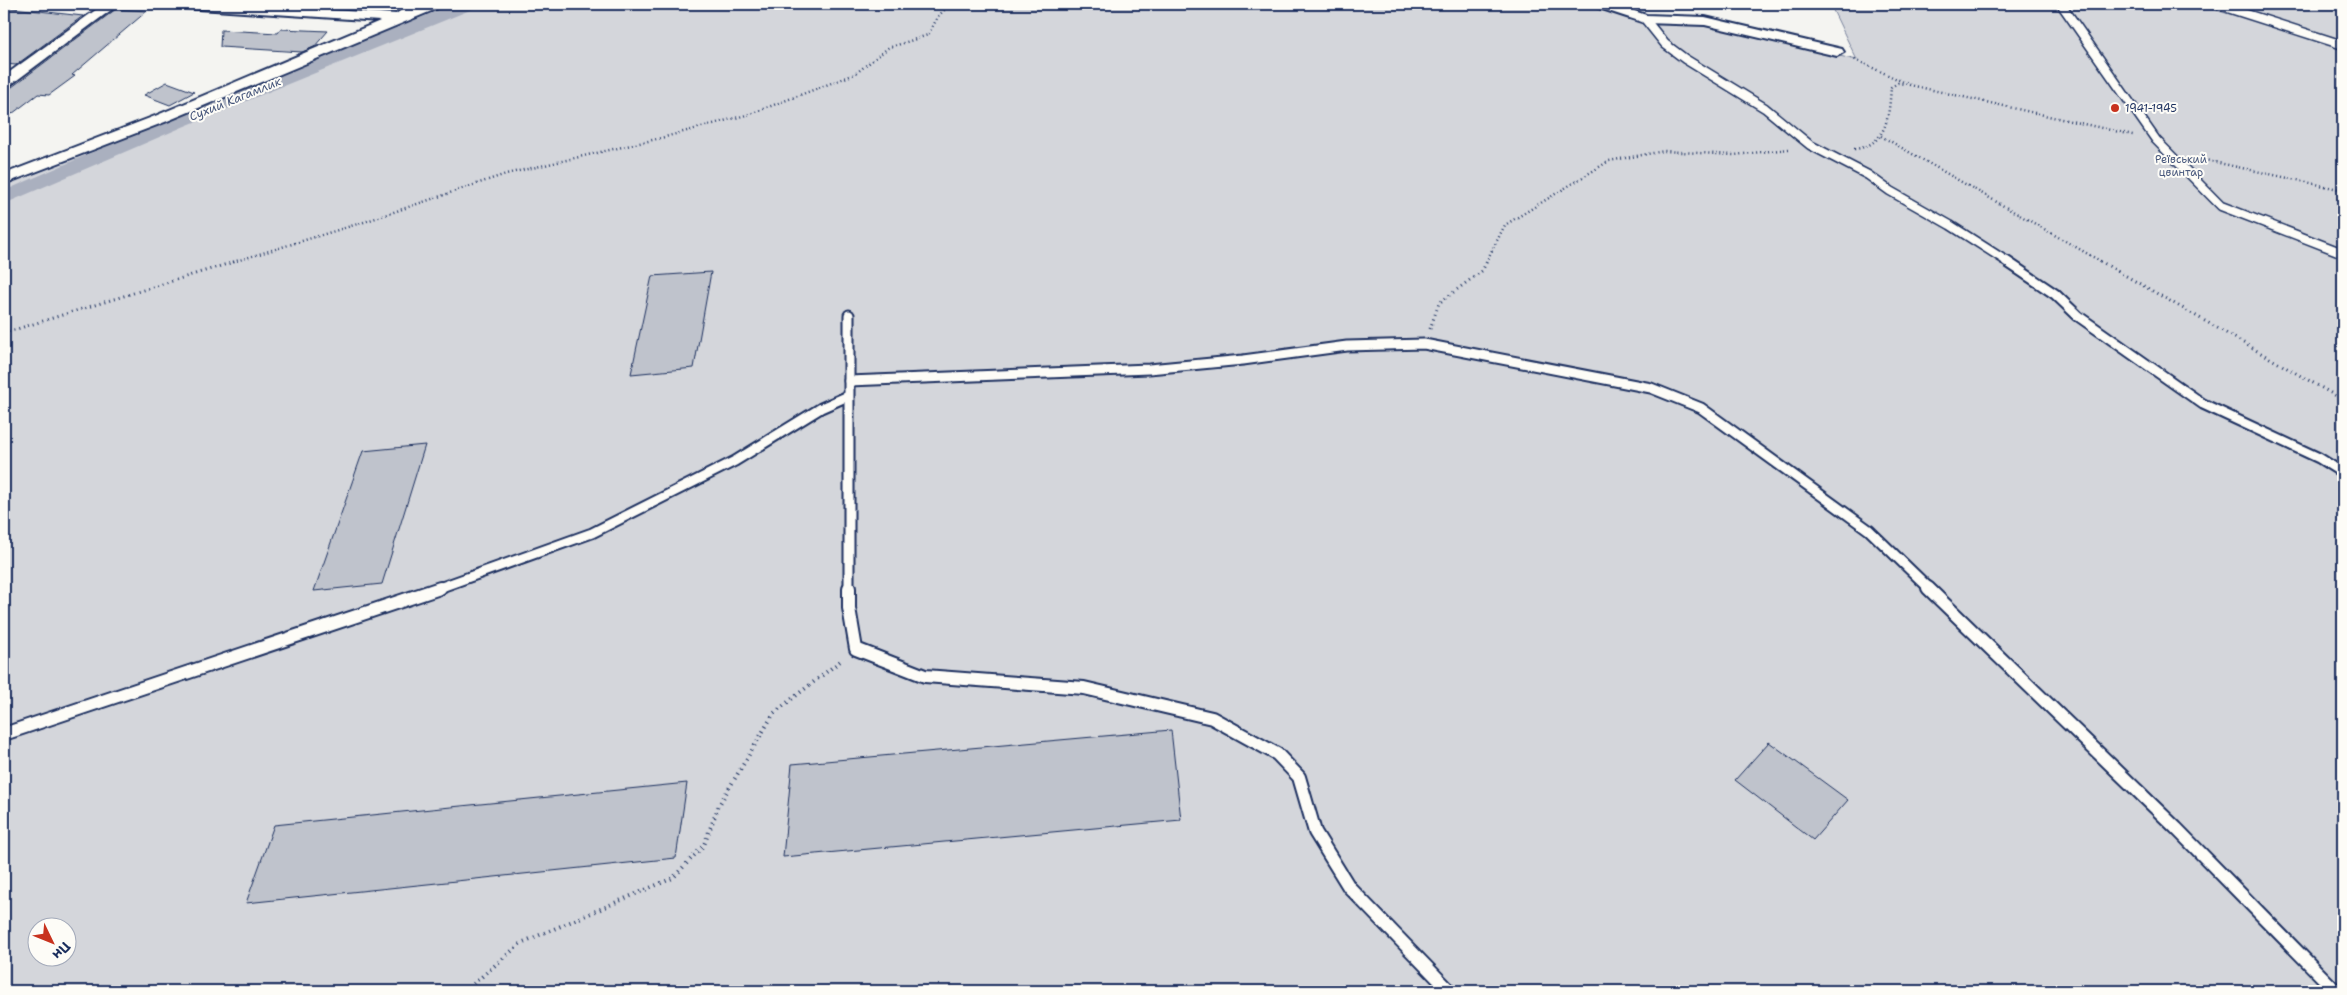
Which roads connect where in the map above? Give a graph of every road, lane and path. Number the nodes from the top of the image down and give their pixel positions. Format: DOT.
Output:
graph roads {
  1 [pos="112,4"];
  2 [pos="185,4"];
  3 [pos="419,4"];
  4 [pos="436,4"];
  5 [pos="951,4"];
  6 [pos="1601,4"];
  7 [pos="1705,4"];
  8 [pos="2061,4"];
  9 [pos="2215,4"];
  10 [pos="399,18"];
  11 [pos="1645,19"];
  12 [pos="1705,21"];
  13 [pos="2343,45"];
  14 [pos="1837,52"];
  15 [pos="4,84"];
  16 [pos="1910,85"];
  17 [pos="1881,136"];
  18 [pos="2156,140"];
  19 [pos="1810,145"];
  20 [pos="1849,149"];
  21 [pos="2166,151"];
  22 [pos="4,179"];
  23 [pos="2343,190"];
  24 [pos="2343,253"];
  25 [pos="850,316"];
  26 [pos="4,333"];
  27 [pos="1424,344"];
  28 [pos="849,381"];
  29 [pos="848,396"];
  30 [pos="2343,400"];
  31 [pos="2343,473"];
  32 [pos="856,649"];
  33 [pos="4,734"];
  34 [pos="465,991"];
  35 [pos="1450,991"];
  36 [pos="2336,991"];
  1 -- 15 [label="street"];
  2 -- 10 [label="street"];
  3 -- 10 [label="street"];
  4 -- 10 [label="street"];
  5 -- 26 [label="path"];
  6 -- 11 [label="street"];
  7 -- 12 [label="street"];
  8 -- 18 [label="lane"];
  9 -- 13 [label="lane"];
  10 -- 22 [label="street"];
  11 -- 12 [label="street"];
  11 -- 19 [label="lane"];
  12 -- 14 [label="street"];
  14 -- 16 [label="path"];
  16 -- 17 [label="path"];
  16 -- 18 [label="path"];
  17 -- 20 [label="path"];
  17 -- 30 [label="path"];
  18 -- 21 [label="lane"];
  19 -- 27 [label="path"];
  19 -- 31 [label="lane"];
  21 -- 23 [label="path"];
  21 -- 24 [label="lane"];
  25 -- 28 [label="lane"];
  27 -- 28 [label="lane"];
  27 -- 36 [label="lane"];
  28 -- 29 [label="lane"];
  29 -- 32 [label="lane"];
  29 -- 33 [label="lane"];
  32 -- 34 [label="path"];
  32 -- 35 [label="lane"];
}
